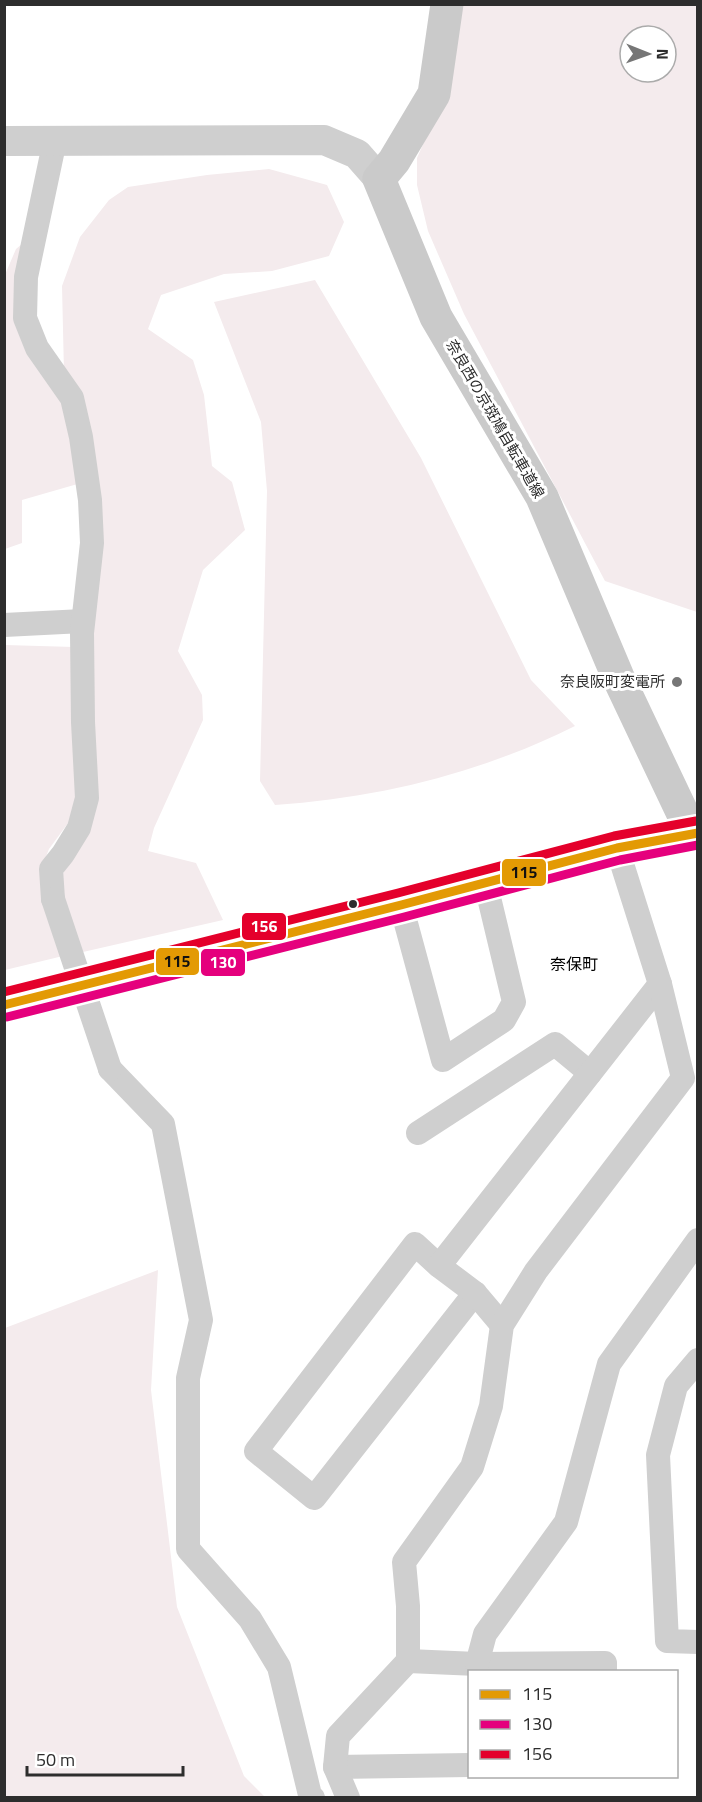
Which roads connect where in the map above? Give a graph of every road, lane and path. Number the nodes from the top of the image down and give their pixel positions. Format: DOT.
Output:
graph roads {
  1 [pos="447,4"];
  2 [pos="55,140"];
  3 [pos="4,141"];
  4 [pos="379,179"];
  5 [pos="83,621"];
  6 [pos="4,625"];
  7 [pos="695,833"];
  8 [pos="617,848"];
  9 [pos="485,881"];
  10 [pos="401,905"];
  11 [pos="660,984"];
  12 [pos="4,1005"];
  13 [pos="590,1073"];
  14 [pos="690,1083"];
  15 [pos="418,1133"];
  16 [pos="698,1240"];
  17 [pos="439,1266"];
  18 [pos="475,1293"];
  19 [pos="502,1325"];
  20 [pos="698,1360"];
  21 [pos="698,1642"];
  22 [pos="408,1661"];
  23 [pos="477,1664"];
  24 [pos="605,1670"];
  25 [pos="468,1765"];
  26 [pos="335,1767"];
  27 [pos="313,1797"];
  28 [pos="348,1797"];
  1 -- 4 [label="main road"];
  2 -- 3 [label="street"];
  2 -- 4 [label="street"];
  2 -- 5 [label="street"];
  4 -- 7 [label="main road, 奈良西の京斑鳩自転車道線"];
  5 -- 6 [label="street"];
  5 -- 27 [label="street, bridge"];
  7 -- 8 [label="main road"];
  8 -- 9 [label="main road"];
  8 -- 11 [label="street"];
  9 -- 10 [label="main road"];
  9 -- 10 [label="street"];
  10 -- 12 [label="main road"];
  11 -- 13 [label="street"];
  11 -- 14 [label="street"];
  13 -- 15 [label="street"];
  13 -- 17 [label="street"];
  14 -- 19 [label="street"];
  16 -- 23 [label="street"];
  17 -- 18 [label="street"];
  17 -- 18 [label="street"];
  18 -- 19 [label="street"];
  19 -- 22 [label="street"];
  20 -- 21 [label="street"];
  22 -- 23 [label="street"];
  22 -- 26 [label="street"];
  23 -- 24 [label="street"];
  25 -- 26 [label="street"];
  26 -- 28 [label="street"];
}
